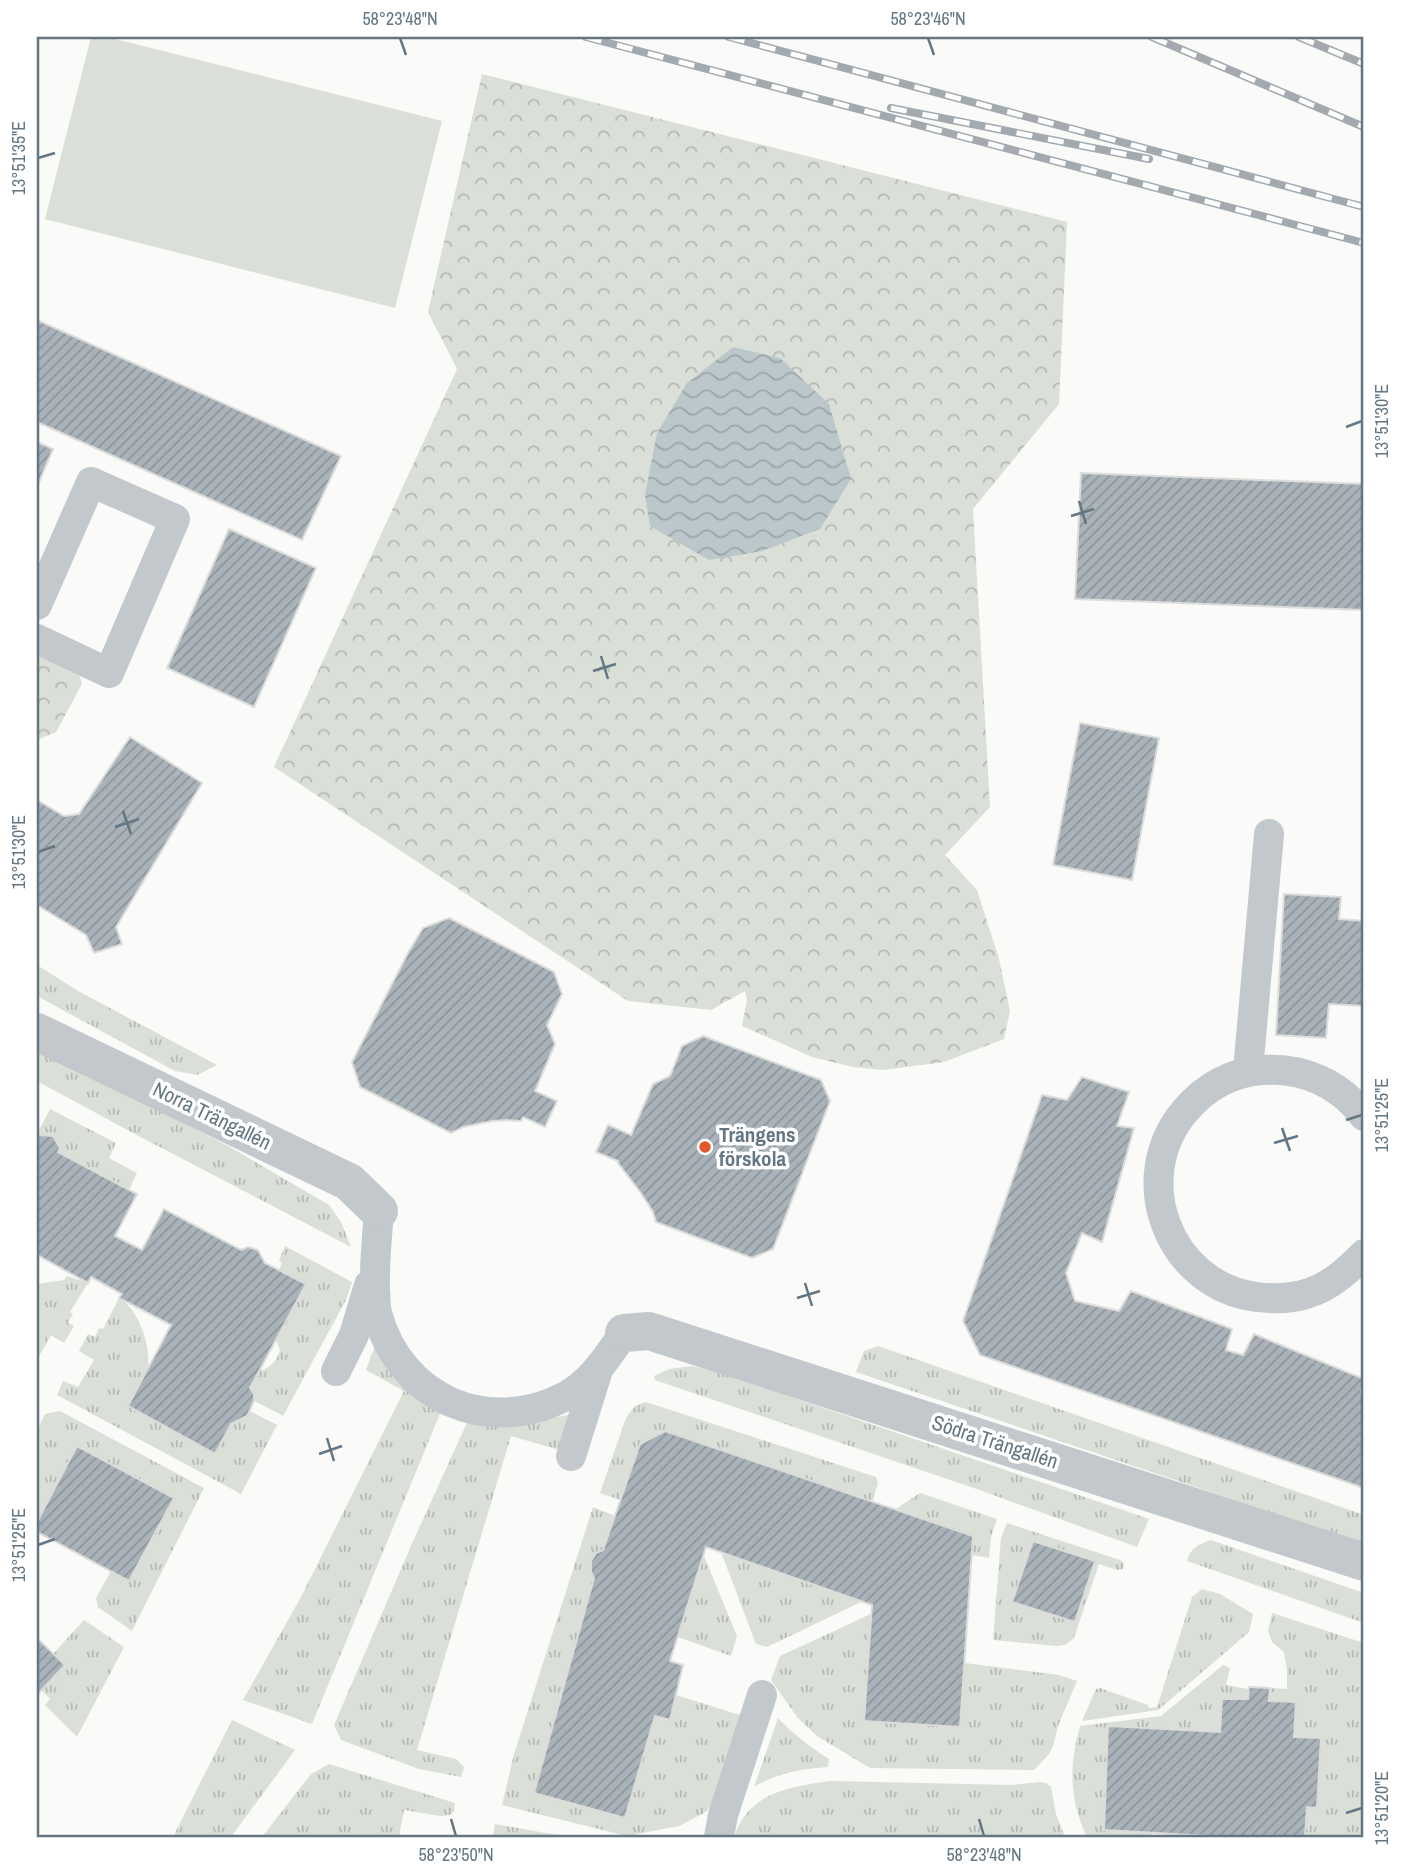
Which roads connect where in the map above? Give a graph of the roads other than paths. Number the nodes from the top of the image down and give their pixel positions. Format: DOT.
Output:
graph roads {
  1 [pos="37,605"];
  2 [pos="37,639"];
  3 [pos="1269,834"];
  4 [pos="37,1032"];
  5 [pos="1248,1071"];
  6 [pos="1364,1116"];
  7 [pos="379,1211"];
  8 [pos="1364,1254"];
  9 [pos="374,1268"];
  10 [pos="624,1333"];
  11 [pos="598,1370"];
  12 [pos="335,1371"];
  13 [pos="571,1456"];
  14 [pos="1364,1562"];
  15 [pos="762,1695"];
  16 [pos="719,1837"];
  1 -- 2 [label="lane"];
  3 -- 5 [label="lane"];
  4 -- 7 [label="street, Norra Trängallén"];
  5 -- 6 [label="lane"];
  5 -- 8 [label="lane"];
  7 -- 9 [label="lane"];
  9 -- 11 [label="lane"];
  9 -- 12 [label="lane"];
  10 -- 11 [label="lane"];
  10 -- 14 [label="street, Södra Trängallén"];
  11 -- 13 [label="lane"];
  15 -- 16 [label="lane"];
}
